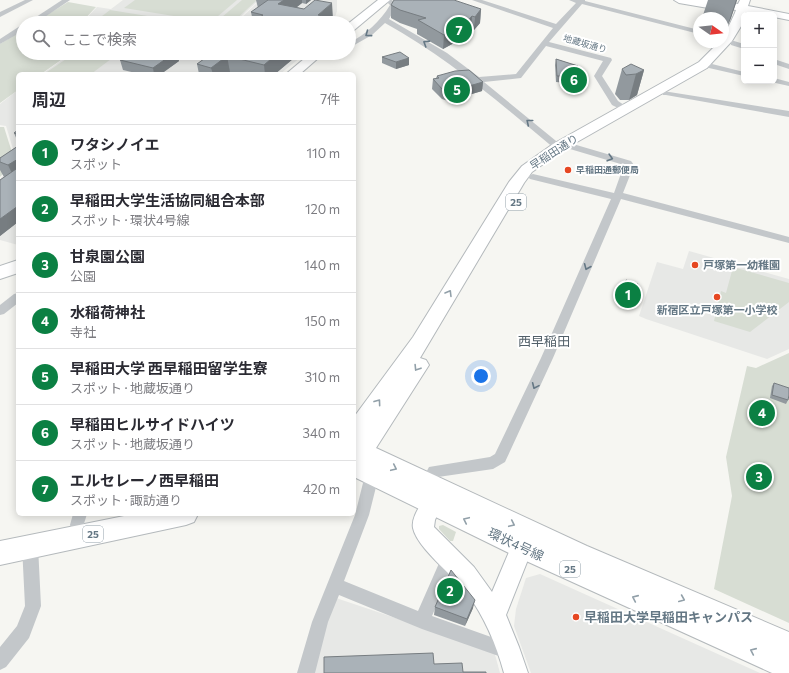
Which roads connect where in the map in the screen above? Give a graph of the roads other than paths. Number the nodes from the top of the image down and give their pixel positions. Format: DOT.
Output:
graph roads {
  1 [pos="30,0"];
  2 [pos="53,0"];
  3 [pos="386,0"];
  4 [pos="475,0"];
  5 [pos="572,0"];
  6 [pos="679,0"];
  7 [pos="701,0"];
  8 [pos="581,1"];
  9 [pos="65,2"];
  10 [pos="748,11"];
  11 [pos="0,15"];
  12 [pos="42,16"];
  13 [pos="789,17"];
  14 [pos="777,19"];
  15 [pos="386,20"];
  16 [pos="789,21"];
  17 [pos="356,24"];
  18 [pos="557,27"];
  19 [pos="693,30"];
  20 [pos="16,32"];
  21 [pos="0,33"];
  22 [pos="9,36"];
  23 [pos="0,42"];
  24 [pos="356,42"];
  25 [pos="732,42"];
  26 [pos="543,43"];
  27 [pos="309,60"];
  28 [pos="777,62"];
  29 [pos="712,66"];
  30 [pos="789,67"];
  31 [pos="294,72"];
  32 [pos="741,73"];
  33 [pos="477,80"];
  34 [pos="777,81"];
  35 [pos="789,84"];
  36 [pos="666,93"];
  37 [pos="626,109"];
  38 [pos="789,114"];
  39 [pos="566,147"];
  40 [pos="533,177"];
  41 [pos="617,196"];
  42 [pos="789,240"];
  43 [pos="16,267"];
  44 [pos="0,273"];
  45 [pos="16,299"];
  46 [pos="0,311"];
  47 [pos="358,455"];
  48 [pos="429,494"];
  49 [pos="110,516"];
  50 [pos="176,516"];
  51 [pos="79,520"];
  52 [pos="0,544"];
  53 [pos="30,546"];
  54 [pos="522,547"];
  55 [pos="0,553"];
  56 [pos="449,557"];
  57 [pos="334,584"];
  58 [pos="494,615"];
  59 [pos="422,621"];
  60 [pos="789,645"];
  61 [pos="510,652"];
  62 [pos="0,661"];
  63 [pos="789,667"];
  64 [pos="306,673"];
  65 [pos="516,673"];
  1 -- 11 [label="street"];
  2 -- 9 [label="street"];
  3 -- 15 [label="street"];
  3 -- 17 [label="main road"];
  4 -- 18 [label="street"];
  5 -- 8 [label="street"];
  6 -- 10 [label="main road"];
  7 -- 10 [label="main road"];
  8 -- 18 [label="street"];
  8 -- 19 [label="street"];
  9 -- 12 [label="street"];
  10 -- 13 [label="main road"];
  10 -- 25 [label="main road, 早稲田通り / 25"];
  14 -- 16 [label="main road"];
  15 -- 24 [label="street, one-way"];
  33 -- 15 [label="street, one-way"];
  18 -- 26 [label="street"];
  20 -- 22 [label="street"];
  21 -- 22 [label="street"];
  22 -- 23 [label="street"];
  25 -- 29 [label="main road, 早稲田通り / 25"];
  25 -- 37 [label="main road, 早稲田通り / 25"];
  26 -- 33 [label="street"];
  26 -- 37 [label="street, 地蔵坂通り"];
  27 -- 31 [label="main road"];
  28 -- 30 [label="street"];
  29 -- 32 [label="street"];
  29 -- 36 [label="main road, 早稲田通り / 25"];
  39 -- 33 [label="street, one-way"];
  34 -- 35 [label="street"];
  36 -- 38 [label="street"];
  36 -- 39 [label="main road, 早稲田通り / 25"];
  37 -- 39 [label="main road, 早稲田通り / 25"];
  39 -- 40 [label="main road, 早稲田通り / 25"];
  39 -- 41 [label="street, one-way"];
  47 -- 39 [label="main road, 早稲田通り / 25, one-way"];
  40 -- 41 [label="street"];
  40 -- 47 [label="main road, 早稲田通り / 25, one-way"];
  41 -- 42 [label="street"];
  41 -- 48 [label="street, one-way"];
  43 -- 44 [label="main road"];
  45 -- 46 [label="street"];
  47 -- 48 [label="main road, 環状4号線 / 25"];
  47 -- 57 [label="street"];
  54 -- 48 [label="main road, 環状4号線 / 25, one-way"];
  48 -- 56 [label="street"];
  48 -- 60 [label="main road, 環状4号線 / 25, one-way"];
  49 -- 51 [label="main road, 25"];
  50 -- 53 [label="main road, 25"];
  51 -- 52 [label="main road, 25"];
  53 -- 55 [label="main road, 25"];
  53 -- 62 [label="street"];
  54 -- 58 [label="street"];
  63 -- 54 [label="main road, 環状4号線 / 25, one-way"];
  56 -- 58 [label="street"];
  56 -- 59 [label="street"];
  57 -- 59 [label="street"];
  57 -- 64 [label="street"];
  58 -- 61 [label="street"];
  59 -- 61 [label="street"];
  61 -- 65 [label="street"];
}
